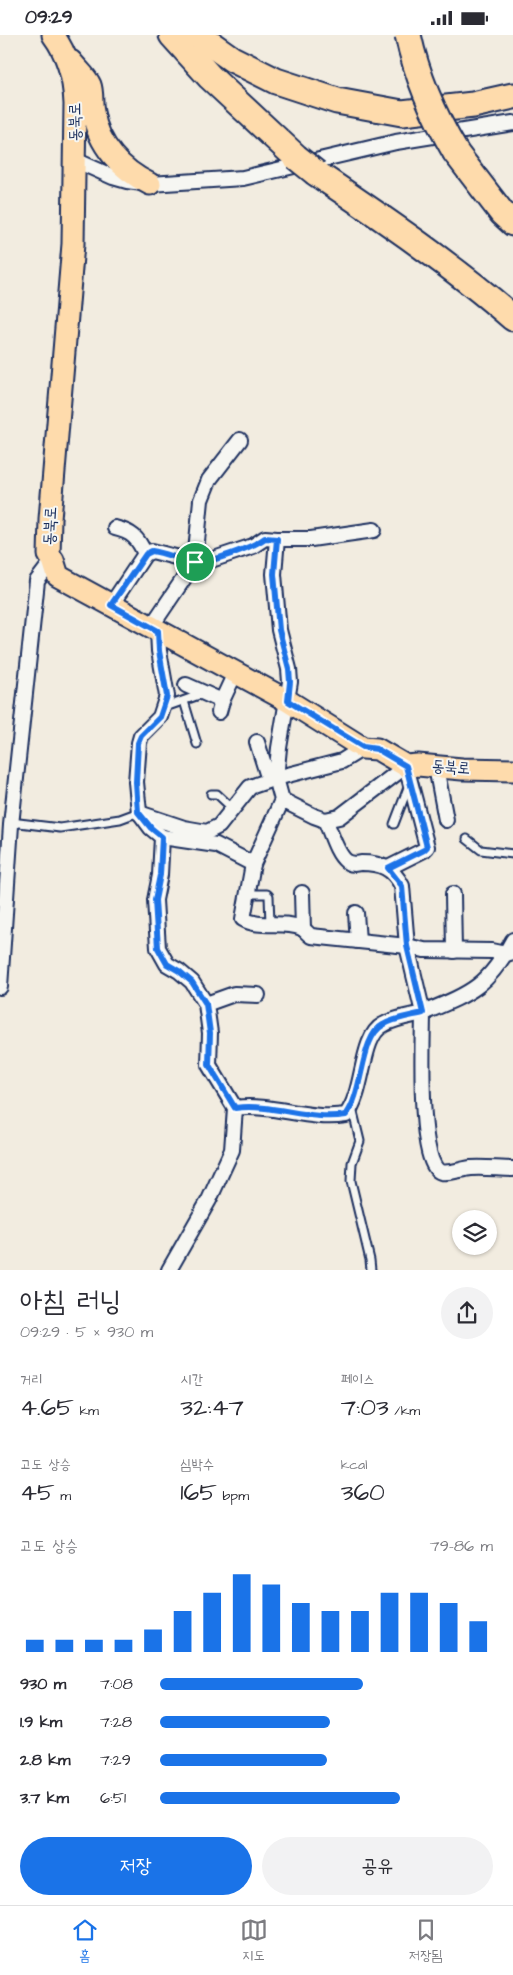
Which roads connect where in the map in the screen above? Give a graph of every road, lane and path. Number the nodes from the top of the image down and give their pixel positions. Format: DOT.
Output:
graph roads {
  1 [pos="172,35"];
  2 [pos="198,35"];
  3 [pos="408,35"];
  4 [pos="58,43"];
  5 [pos="513,96"];
  6 [pos="513,123"];
  7 [pos="76,160"];
  8 [pos="150,184"];
  9 [pos="513,223"];
  10 [pos="513,318"];
  11 [pos="240,440"];
  12 [pos="115,528"];
  13 [pos="374,530"];
  14 [pos="277,539"];
  15 [pos="146,554"];
  16 [pos="53,560"];
  17 [pos="195,562"];
  18 [pos="111,605"];
  19 [pos="155,629"];
  20 [pos="235,673"];
  21 [pos="186,685"];
  22 [pos="205,693"];
  23 [pos="184,701"];
  24 [pos="288,701"];
  25 [pos="164,704"];
  26 [pos="256,742"];
  27 [pos="197,744"];
  28 [pos="363,747"];
  29 [pos="436,767"];
  30 [pos="513,769"];
  31 [pos="408,774"];
  32 [pos="273,779"];
  33 [pos="211,794"];
  34 [pos="282,799"];
  35 [pos="234,809"];
  36 [pos="138,812"];
  37 [pos="325,820"];
  38 [pos="446,820"];
  39 [pos="11,822"];
  40 [pos="394,824"];
  41 [pos="162,837"];
  42 [pos="467,839"];
  43 [pos="513,854"];
  44 [pos="253,864"];
  45 [pos="388,868"];
  46 [pos="302,893"];
  47 [pos="247,894"];
  48 [pos="453,894"];
  49 [pos="356,913"];
  50 [pos="270,924"];
  51 [pos="303,929"];
  52 [pos="513,940"];
  53 [pos="358,941"];
  54 [pos="407,946"];
  55 [pos="454,951"];
  56 [pos="509,953"];
  57 [pos="0,987"];
  58 [pos="258,995"];
  59 [pos="206,1004"];
  60 [pos="423,1013"];
  61 [pos="352,1107"];
  62 [pos="235,1108"];
  63 [pos="513,1169"];
  64 [pos="169,1270"];
  65 [pos="371,1270"];
  1 -- 10 [label="highway, bridge"];
  2 -- 5 [label="highway"];
  3 -- 9 [label="highway, bridge"];
  4 -- 7 [label="main road, 동북로"];
  4 -- 8 [label="main road"];
  6 -- 8 [label="street"];
  7 -- 8 [label="street"];
  7 -- 16 [label="main road, 동북로"];
  11 -- 17 [label="street"];
  12 -- 15 [label="street"];
  13 -- 14 [label="street"];
  14 -- 17 [label="street"];
  14 -- 24 [label="street"];
  15 -- 17 [label="street"];
  15 -- 18 [label="street"];
  16 -- 18 [label="main road, 동북로"];
  16 -- 39 [label="street"];
  17 -- 19 [label="street"];
  18 -- 19 [label="main road, 동북로"];
  19 -- 20 [label="main road, 동북로"];
  19 -- 25 [label="street"];
  20 -- 22 [label="street"];
  20 -- 24 [label="main road, 동북로"];
  21 -- 22 [label="street"];
  22 -- 23 [label="lane"];
  23 -- 25 [label="lane"];
  23 -- 27 [label="lane"];
  24 -- 28 [label="main road, 동북로"];
  24 -- 32 [label="street"];
  25 -- 36 [label="street"];
  26 -- 32 [label="street"];
  28 -- 31 [label="main road, 동북로"];
  28 -- 32 [label="street"];
  29 -- 30 [label="main road, 동북로"];
  29 -- 31 [label="main road, 동북로"];
  29 -- 38 [label="street"];
  31 -- 37 [label="street"];
  31 -- 40 [label="lane"];
  31 -- 45 [label="street"];
  32 -- 34 [label="street"];
  32 -- 35 [label="street"];
  33 -- 35 [label="lane"];
  34 -- 37 [label="street"];
  34 -- 44 [label="street"];
  35 -- 36 [label="street"];
  36 -- 39 [label="lane"];
  36 -- 41 [label="street"];
  37 -- 45 [label="street"];
  39 -- 57 [label="street"];
  41 -- 44 [label="street"];
  41 -- 59 [label="street"];
  42 -- 43 [label="lane"];
  44 -- 47 [label="street"];
  45 -- 54 [label="street"];
  46 -- 51 [label="street"];
  47 -- 50 [label="lane"];
  47 -- 50 [label="street"];
  48 -- 55 [label="street"];
  49 -- 53 [label="street"];
  50 -- 51 [label="street"];
  51 -- 53 [label="street"];
  52 -- 56 [label="street"];
  53 -- 54 [label="street"];
  54 -- 55 [label="street"];
  54 -- 60 [label="street"];
  55 -- 56 [label="street"];
  56 -- 60 [label="street"];
  58 -- 59 [label="street"];
  59 -- 62 [label="street"];
  60 -- 61 [label="street"];
  60 -- 63 [label="street"];
  61 -- 62 [label="street"];
  61 -- 65 [label="lane"];
  62 -- 64 [label="street"];
}
